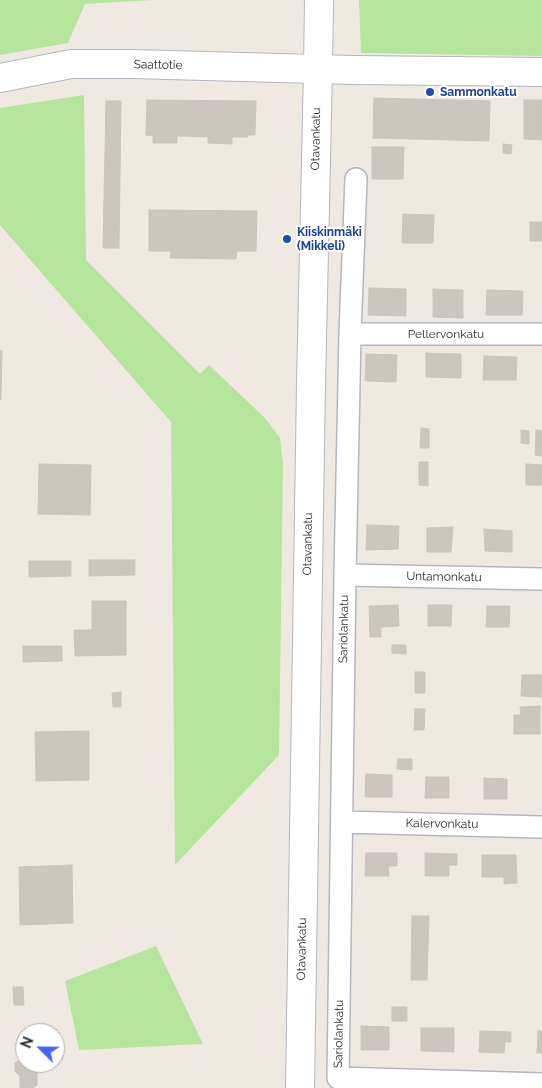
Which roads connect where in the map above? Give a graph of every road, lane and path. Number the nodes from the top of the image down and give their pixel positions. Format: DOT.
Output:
graph roads {
  1 [pos="319,0"];
  2 [pos="318,70"];
  3 [pos="542,72"];
  4 [pos="0,78"];
  5 [pos="356,179"];
  6 [pos="350,334"];
  7 [pos="542,334"];
  8 [pos="345,575"];
  9 [pos="542,579"];
  10 [pos="342,822"];
  11 [pos="542,826"];
  12 [pos="542,1084"];
  13 [pos="509,1085"];
  14 [pos="300,1088"];
  1 -- 2 [label="main road, Otavankatu"];
  2 -- 3 [label="main road"];
  2 -- 4 [label="main road, Saattotie"];
  2 -- 14 [label="main road, Otavankatu"];
  5 -- 6 [label="street, Sariolankatu"];
  6 -- 7 [label="street, Pellervonkatu"];
  6 -- 8 [label="street, Sariolankatu"];
  8 -- 9 [label="street, Untamonkatu"];
  8 -- 10 [label="street, Sariolankatu"];
  10 -- 11 [label="street, Kalervonkatu"];
  10 -- 13 [label="street, Sariolankatu"];
  12 -- 13 [label="street"];
}
